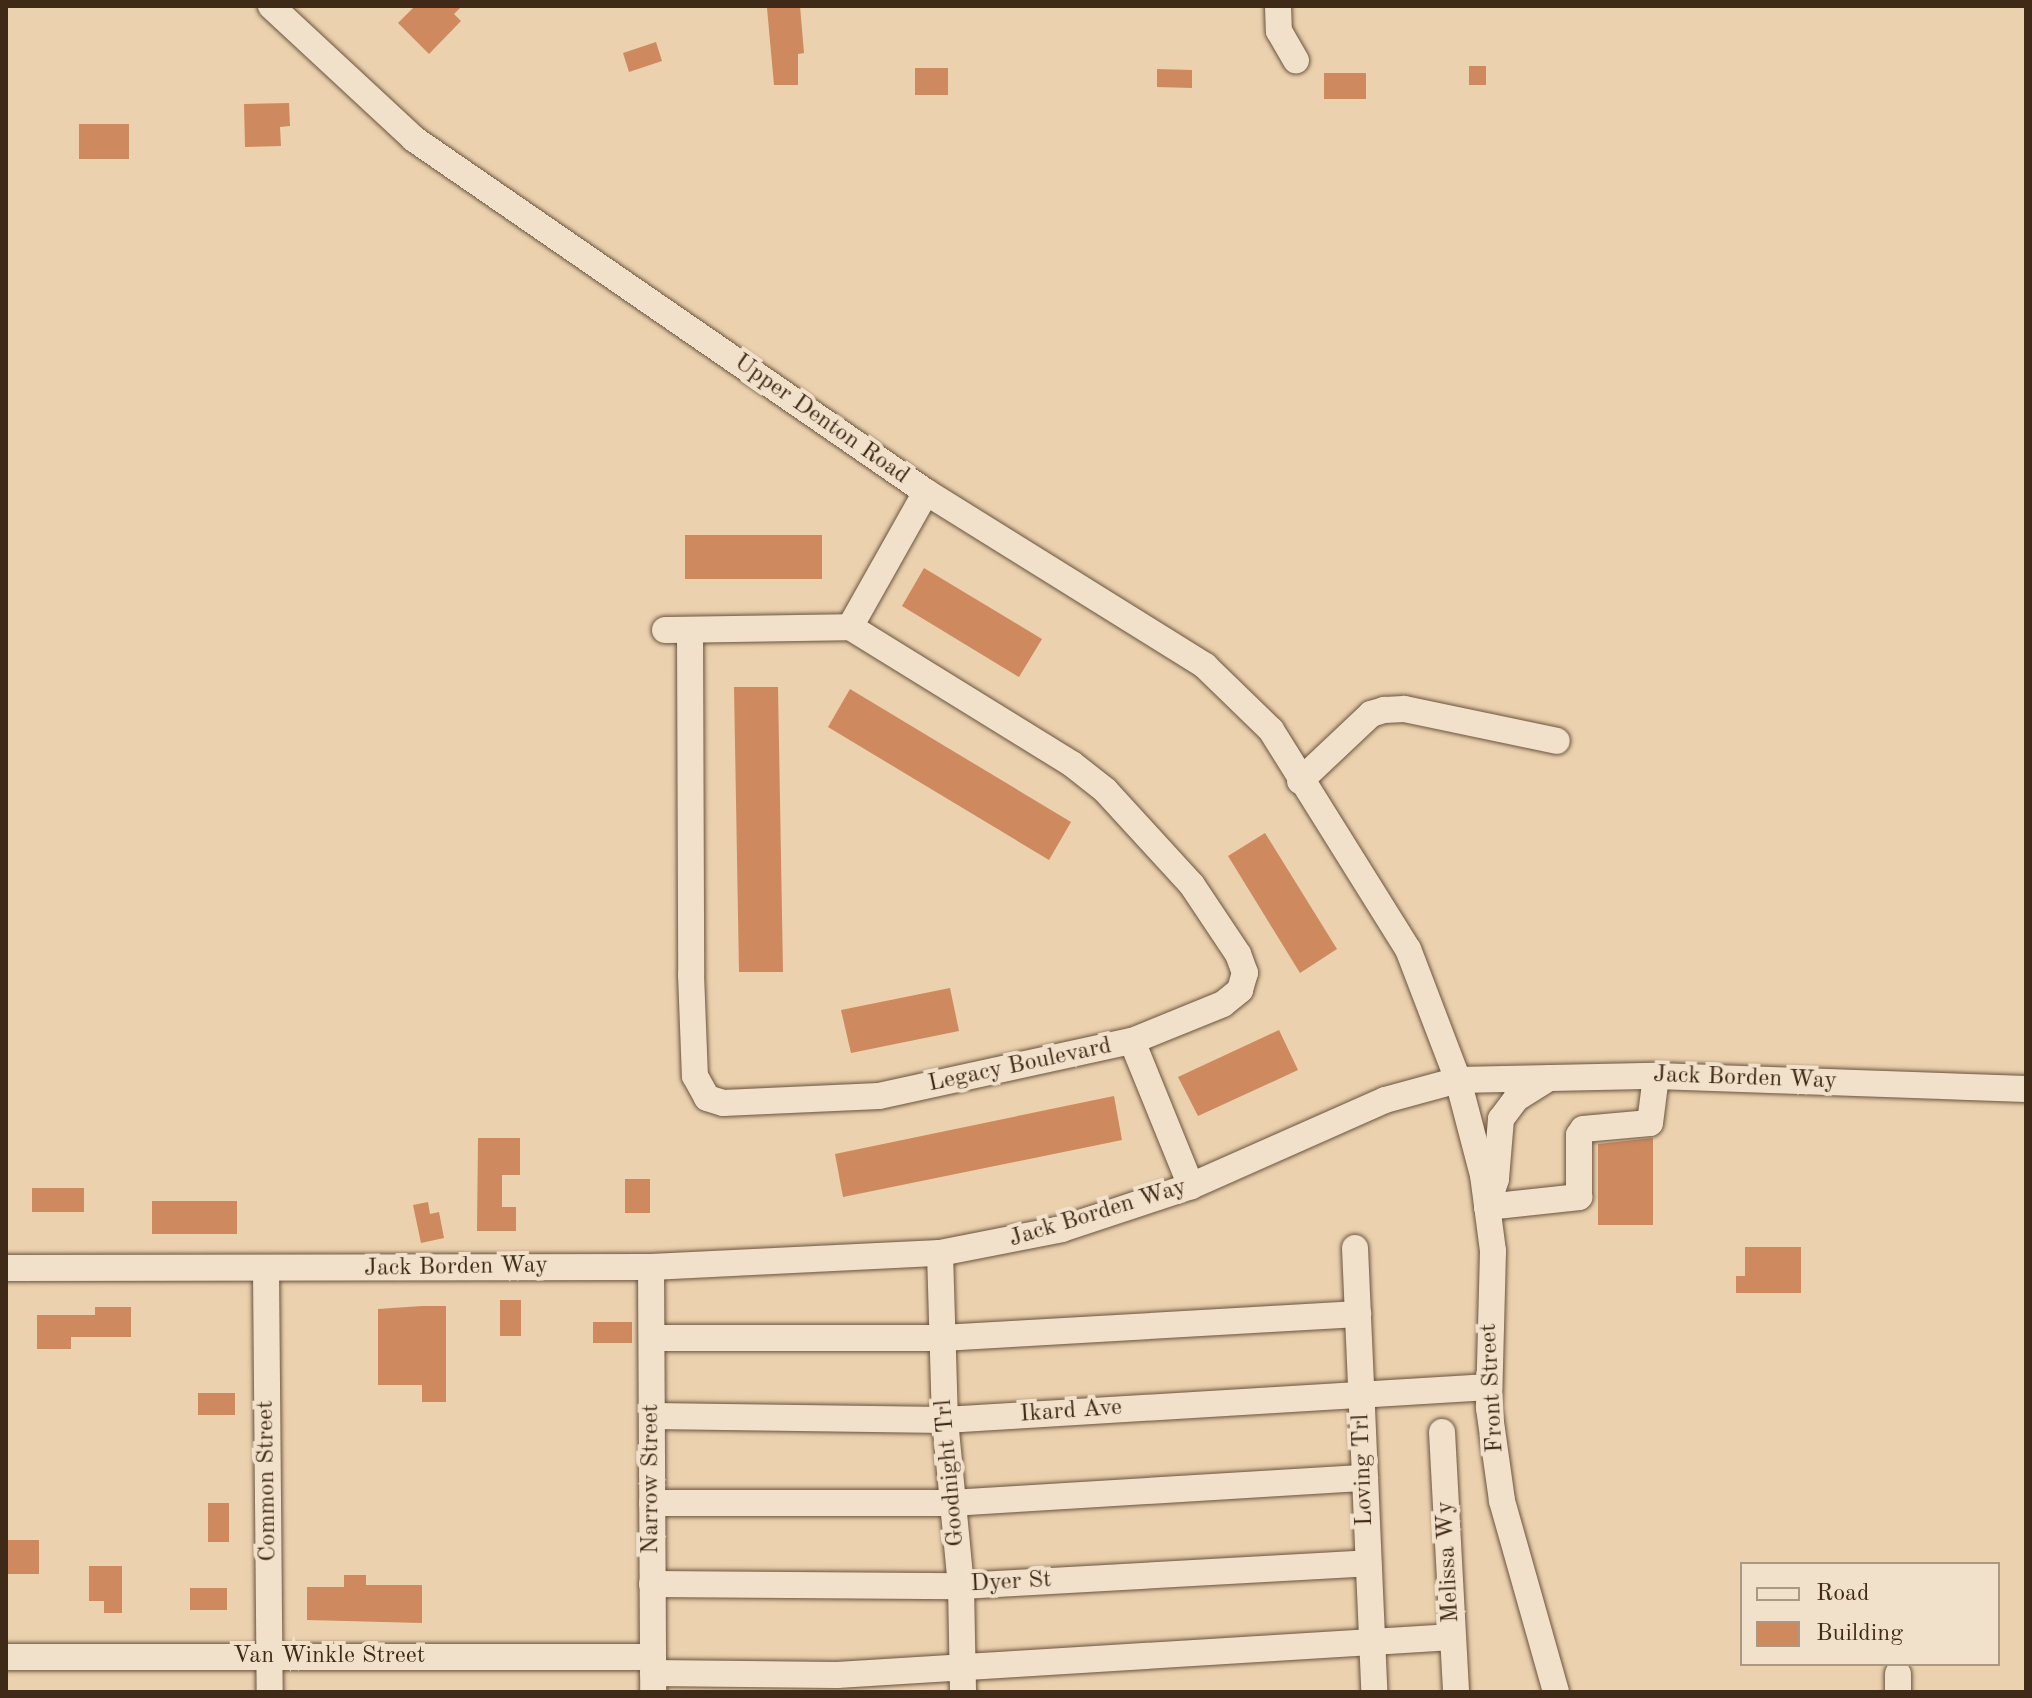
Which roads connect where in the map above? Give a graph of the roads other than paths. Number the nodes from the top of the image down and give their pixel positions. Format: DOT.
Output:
graph roads {
  1 [pos="1278,6"];
  2 [pos="287,11"];
  3 [pos="1296,60"];
  4 [pos="926,492"];
  5 [pos="850,627"];
  6 [pos="1557,741"];
  7 [pos="1300,781"];
  8 [pos="1132,1041"];
  9 [pos="1656,1076"];
  10 [pos="1549,1078"];
  11 [pos="1458,1080"];
  12 [pos="2026,1089"];
  13 [pos="1191,1186"];
  14 [pos="1487,1207"];
  15 [pos="1355,1248"];
  16 [pos="940,1253"];
  17 [pos="651,1267"];
  18 [pos="6,1268"];
  19 [pos="266,1270"];
  20 [pos="1358,1314"];
  21 [pos="652,1338"];
  22 [pos="942,1338"];
  23 [pos="1489,1387"];
  24 [pos="1361,1394"];
  25 [pos="652,1416"];
  26 [pos="945,1420"];
  27 [pos="1442,1432"];
  28 [pos="1365,1478"];
  29 [pos="652,1503"];
  30 [pos="951,1503"];
  31 [pos="1368,1563"];
  32 [pos="652,1584"];
  33 [pos="961,1586"];
  34 [pos="1453,1637"];
  35 [pos="1372,1643"];
  36 [pos="6,1657"];
  37 [pos="270,1657"];
  38 [pos="653,1674"];
  39 [pos="963,1680"];
  40 [pos="270,1692"];
  41 [pos="1374,1692"];
  42 [pos="1456,1692"];
  43 [pos="1556,1692"];
  1 -- 3 [label="street"];
  2 -- 4 [label="street, Upper Denton Road"];
  4 -- 5 [label="street"];
  4 -- 7 [label="street, Upper Denton Road"];
  5 -- 8 [label="street, Legacy Boulevard"];
  5 -- 8 [label="street, Legacy Boulevard"];
  6 -- 7 [label="street"];
  7 -- 11 [label="street, Upper Denton Road"];
  8 -- 13 [label="street"];
  9 -- 10 [label="street, Jack Borden Way"];
  9 -- 12 [label="street, Jack Borden Way"];
  9 -- 14 [label="street"];
  10 -- 11 [label="street, Jack Borden Way"];
  10 -- 14 [label="street"];
  11 -- 13 [label="street, Jack Borden Way"];
  11 -- 14 [label="street, Front Street"];
  13 -- 16 [label="street, Jack Borden Way"];
  14 -- 23 [label="street, Front Street"];
  15 -- 20 [label="street, Loving Trl"];
  16 -- 17 [label="street, Jack Borden Way"];
  16 -- 22 [label="street, Goodnight Trl"];
  17 -- 19 [label="street, Jack Borden Way"];
  17 -- 21 [label="street, Narrow Street"];
  18 -- 19 [label="street, Jack Borden Way"];
  19 -- 37 [label="street, Common Street"];
  20 -- 22 [label="street"];
  20 -- 24 [label="street, Loving Trl"];
  21 -- 22 [label="street"];
  21 -- 25 [label="street, Narrow Street"];
  22 -- 26 [label="street, Goodnight Trl"];
  23 -- 24 [label="street, Ikard Ave"];
  23 -- 43 [label="street, Front Street"];
  24 -- 26 [label="street, Ikard Ave"];
  24 -- 28 [label="street, Loving Trl"];
  25 -- 26 [label="street, Ikard Ave"];
  25 -- 29 [label="street, Narrow Street"];
  26 -- 30 [label="street, Goodnight Trl"];
  27 -- 34 [label="street, Melissa Wy"];
  28 -- 30 [label="street"];
  28 -- 31 [label="street, Loving Trl"];
  29 -- 30 [label="street"];
  29 -- 32 [label="street, Narrow Street"];
  30 -- 33 [label="street, Goodnight Trl"];
  31 -- 33 [label="street, Dyer St"];
  31 -- 35 [label="street, Loving Trl"];
  32 -- 33 [label="street, Dyer St"];
  32 -- 38 [label="street, Narrow Street"];
  33 -- 39 [label="street, Goodnight Trl"];
  34 -- 35 [label="street, Van Winkle Street"];
  34 -- 42 [label="street, Melissa Wy"];
  35 -- 39 [label="street, Van Winkle Street"];
  35 -- 41 [label="street, Loving Trl"];
  36 -- 37 [label="street, Van Winkle Street"];
  37 -- 38 [label="street, Van Winkle Street"];
  37 -- 40 [label="street, Common Street"];
  38 -- 39 [label="street, Van Winkle Street"];
}
